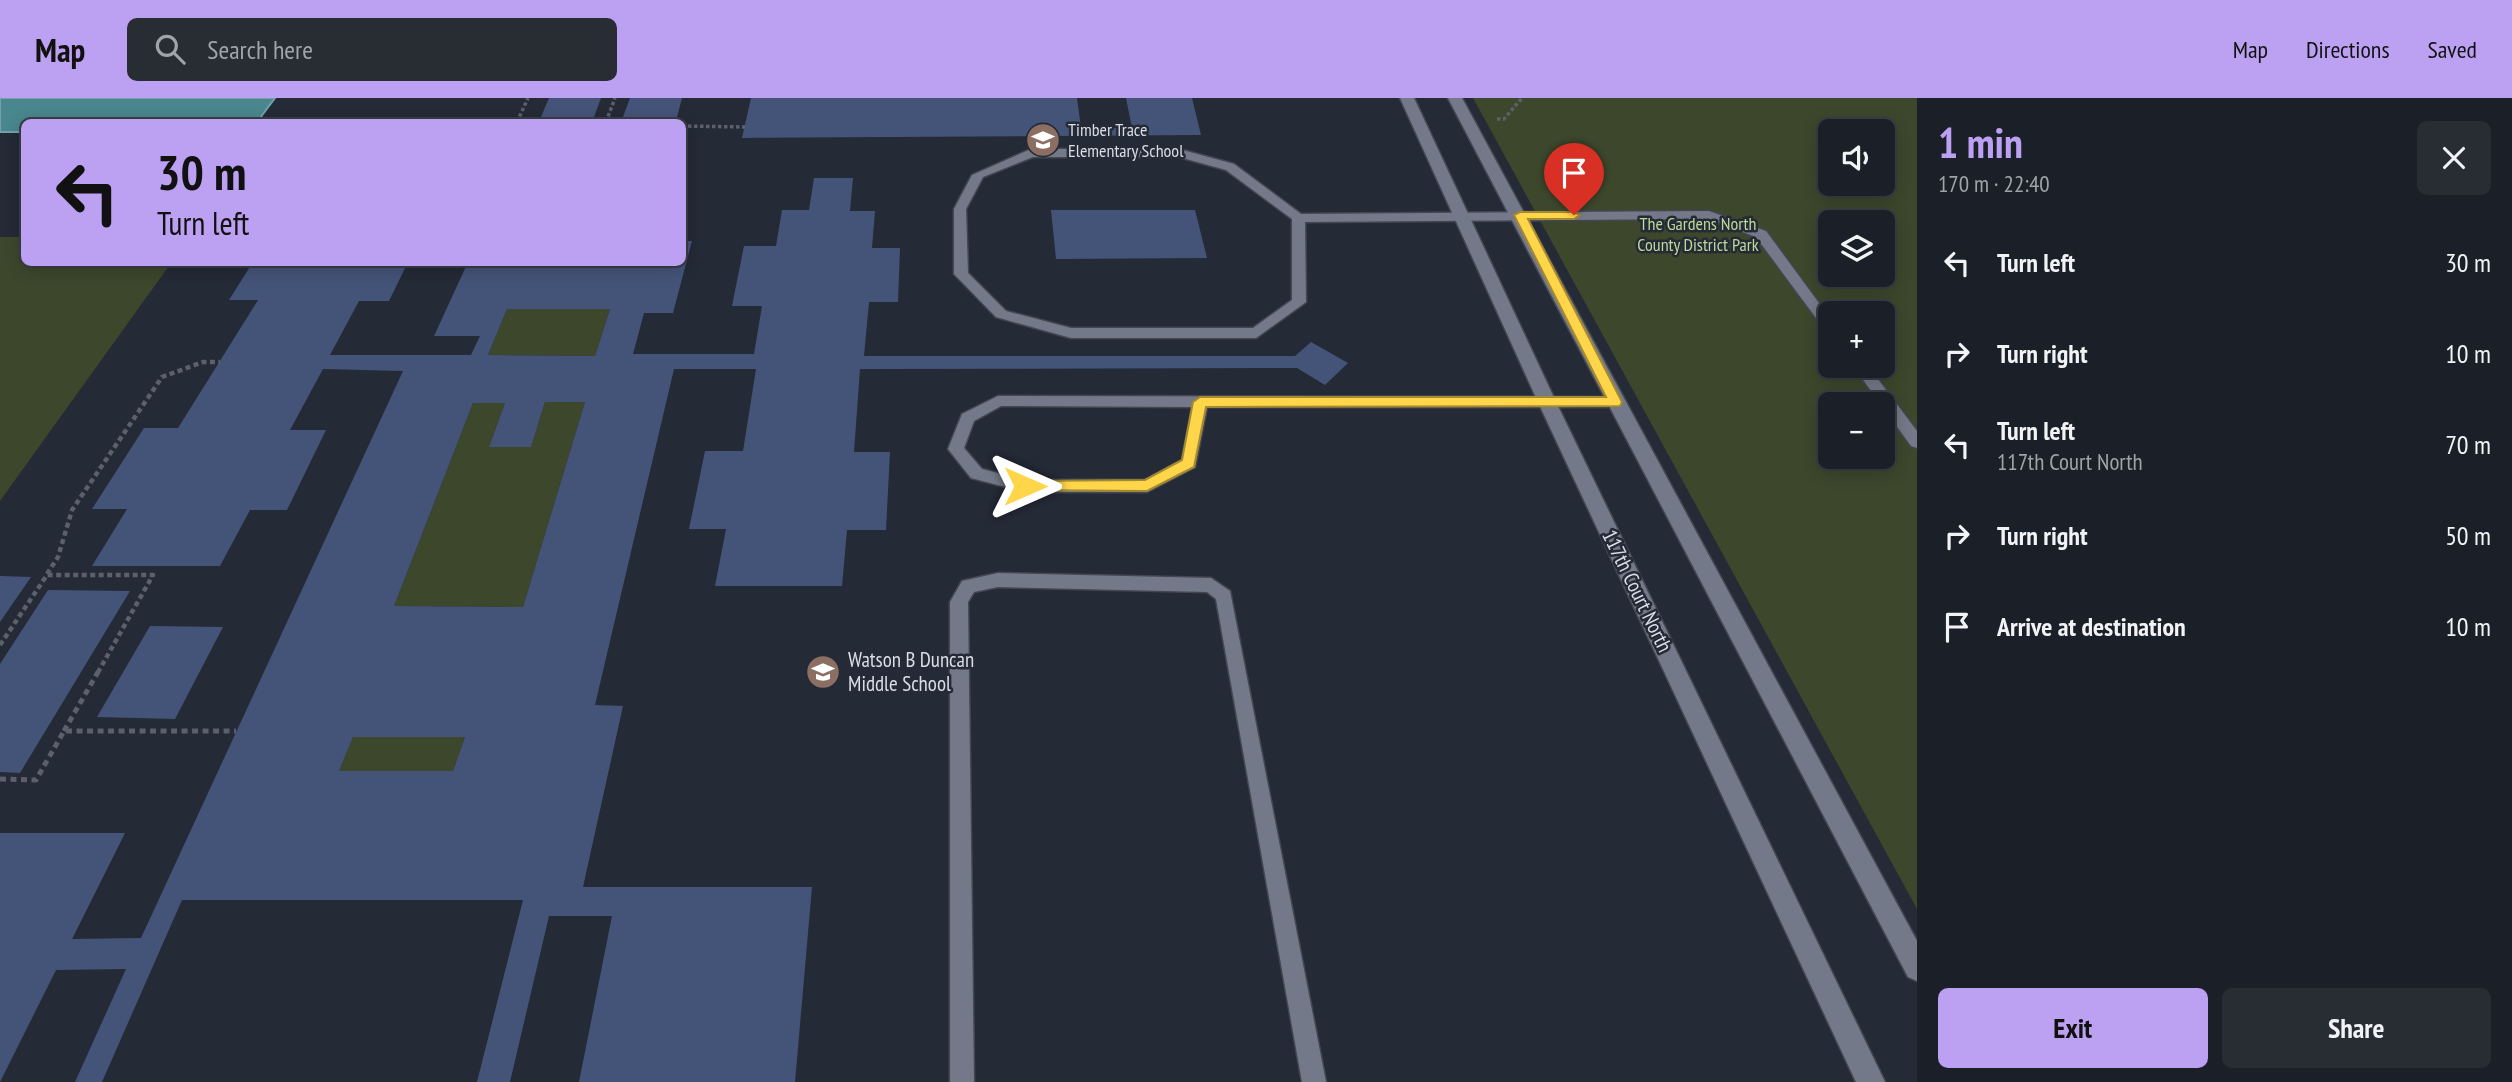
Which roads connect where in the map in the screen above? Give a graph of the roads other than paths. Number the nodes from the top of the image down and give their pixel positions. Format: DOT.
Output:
graph roads {
  1 [pos="1408,98"];
  2 [pos="1455,98"];
  3 [pos="1520,215"];
  4 [pos="1463,216"];
  5 [pos="1298,218"];
  6 [pos="1818,311"];
  7 [pos="1869,378"];
  8 [pos="1200,402"];
  9 [pos="1547,402"];
  10 [pos="1615,402"];
  11 [pos="1917,442"];
  12 [pos="1917,968"];
  13 [pos="962,1082"];
  14 [pos="1314,1082"];
  15 [pos="1871,1082"];
  1 -- 4 [label="street, 117th Court North"];
  2 -- 3 [label="street"];
  3 -- 4 [label="lane"];
  3 -- 6 [label="lane"];
  3 -- 10 [label="street"];
  4 -- 5 [label="lane"];
  4 -- 9 [label="street, 117th Court North"];
  5 -- 5 [label="lane"];
  7 -- 11 [label="lane"];
  8 -- 8 [label="lane"];
  8 -- 9 [label="lane"];
  9 -- 10 [label="lane"];
  9 -- 15 [label="street, 117th Court North"];
  10 -- 12 [label="street"];
  13 -- 14 [label="lane"];
}
